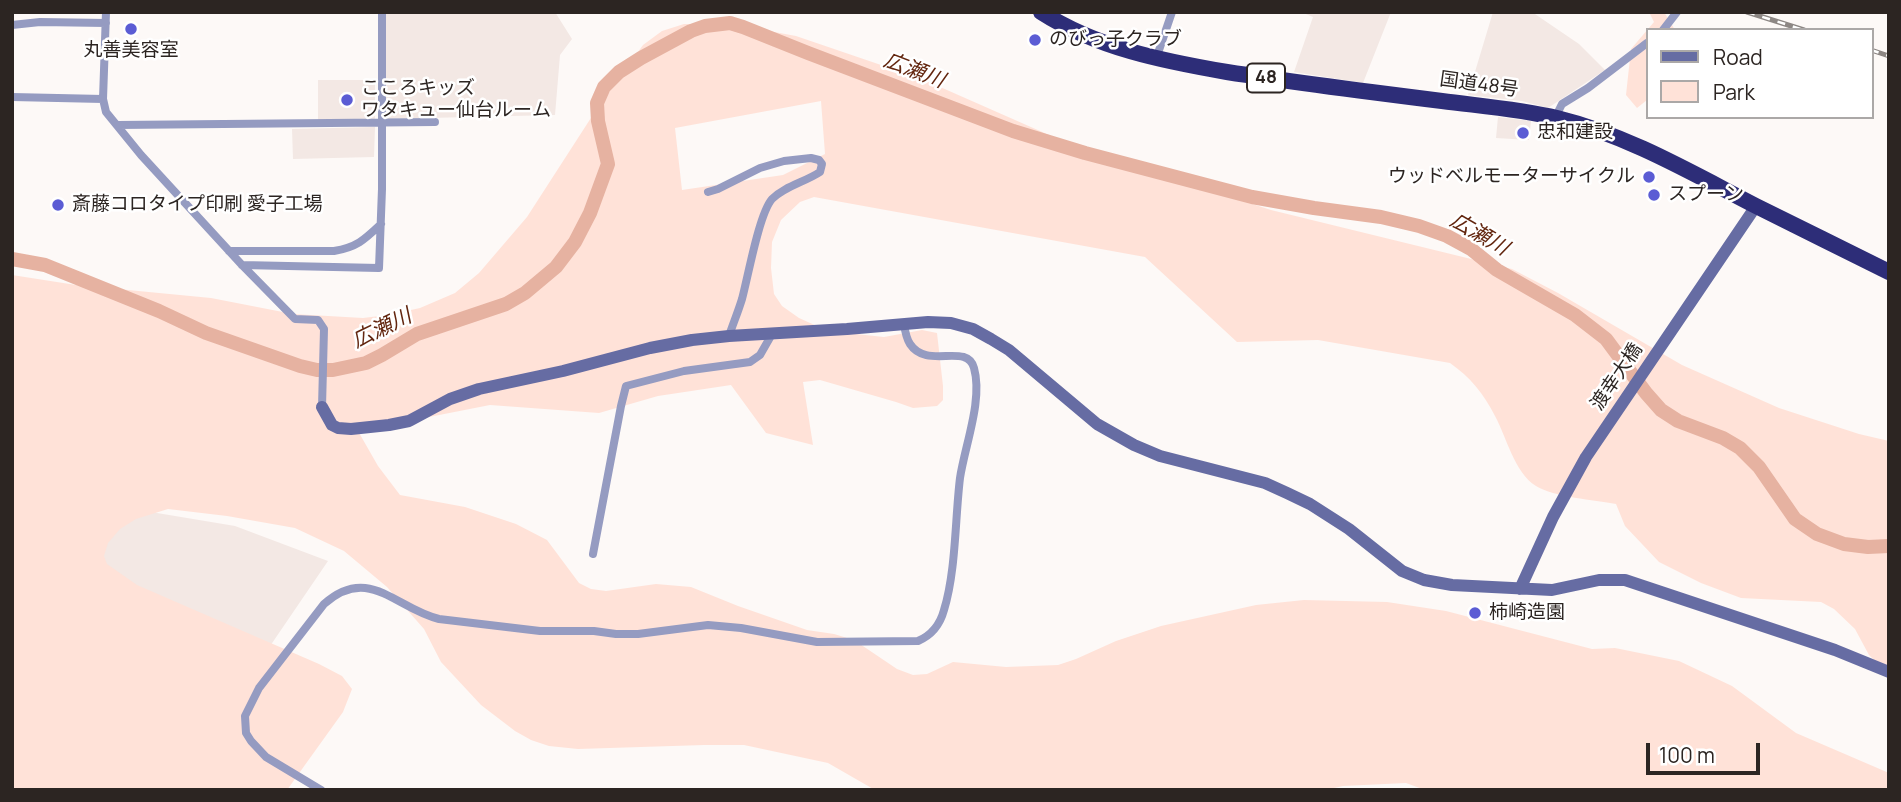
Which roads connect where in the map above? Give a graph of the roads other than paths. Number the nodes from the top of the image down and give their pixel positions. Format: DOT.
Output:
graph roads {
  1 [pos="106,12"];
  2 [pos="383,12"];
  3 [pos="1041,12"];
  4 [pos="1172,12"];
  5 [pos="1677,12"];
  6 [pos="106,23"];
  7 [pos="12,25"];
  8 [pos="1664,28"];
  9 [pos="1646,44"];
  10 [pos="1156,59"];
  11 [pos="12,97"];
  12 [pos="103,99"];
  13 [pos="1555,118"];
  14 [pos="383,122"];
  15 [pos="435,122"];
  16 [pos="118,125"];
  17 [pos="708,192"];
  18 [pos="1756,206"];
  19 [pos="381,224"];
  20 [pos="229,251"];
  21 [pos="242,265"];
  22 [pos="1889,272"];
  23 [pos="904,324"];
  24 [pos="772,334"];
  25 [pos="729,336"];
  26 [pos="322,407"];
  27 [pos="593,554"];
  28 [pos="1520,589"];
  29 [pos="1889,672"];
  30 [pos="321,790"];
  1 -- 6 [label="street"];
  2 -- 14 [label="street"];
  3 -- 10 [label="highway, 国道48号 / 48"];
  4 -- 10 [label="street"];
  5 -- 8 [label="street"];
  6 -- 7 [label="street"];
  6 -- 12 [label="street"];
  9 -- 13 [label="street"];
  10 -- 13 [label="highway, 国道48号 / 48"];
  11 -- 12 [label="street"];
  12 -- 16 [label="street"];
  13 -- 18 [label="highway, 国道48号 / 48"];
  14 -- 15 [label="street"];
  14 -- 16 [label="street"];
  14 -- 19 [label="street"];
  16 -- 20 [label="street"];
  17 -- 25 [label="street"];
  18 -- 22 [label="highway, 国道48号 / 48"];
  18 -- 28 [label="street, 渡幸大橋"];
  19 -- 20 [label="street"];
  19 -- 21 [label="street"];
  20 -- 21 [label="street"];
  21 -- 26 [label="street"];
  23 -- 24 [label="street"];
  23 -- 28 [label="street"];
  23 -- 30 [label="street"];
  24 -- 25 [label="street"];
  24 -- 27 [label="street"];
  25 -- 26 [label="street"];
  28 -- 29 [label="street"];
}
